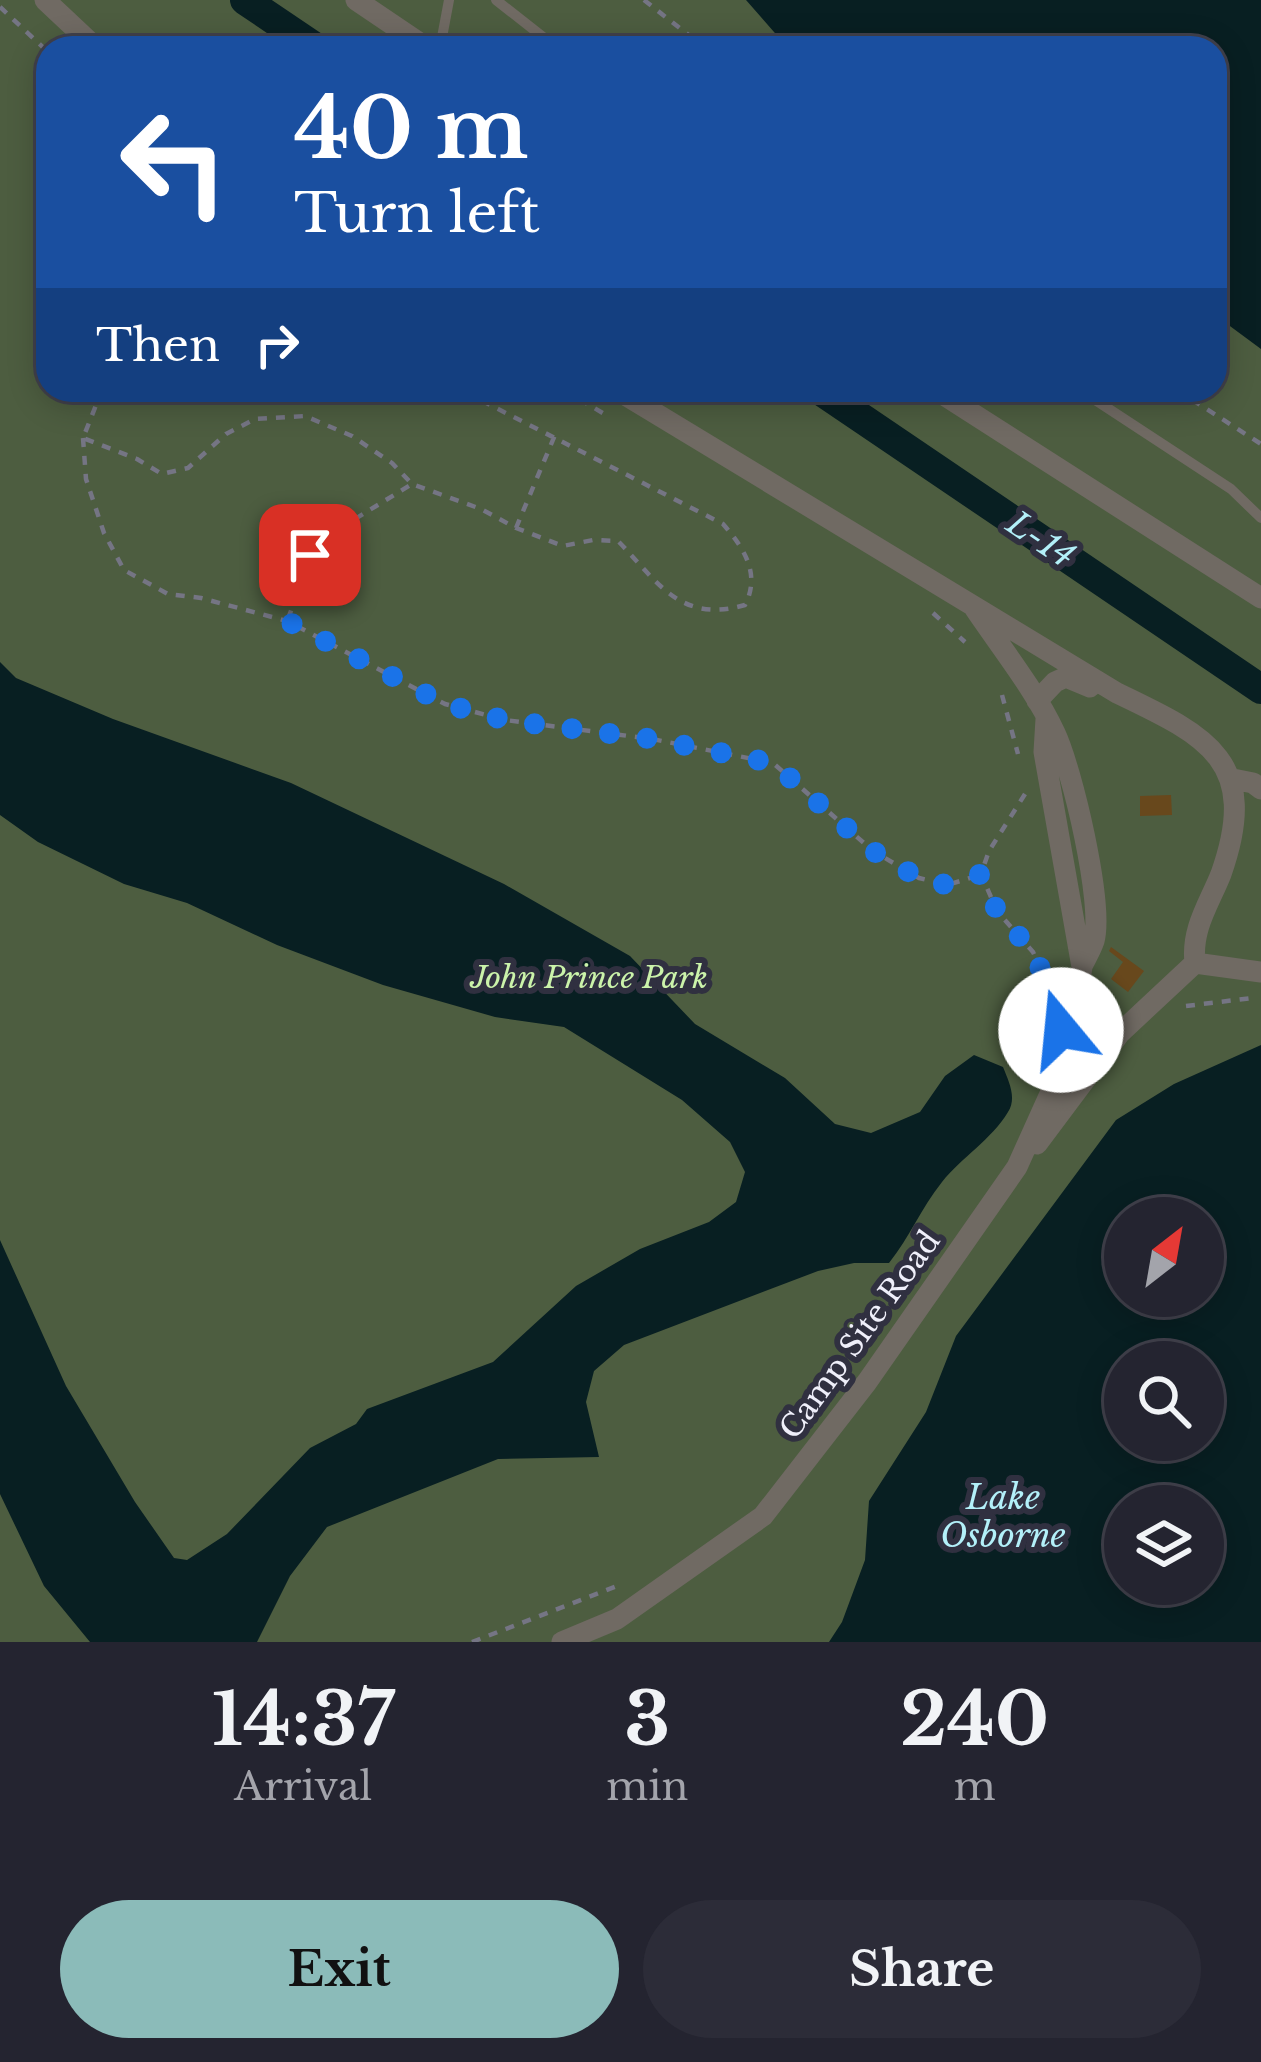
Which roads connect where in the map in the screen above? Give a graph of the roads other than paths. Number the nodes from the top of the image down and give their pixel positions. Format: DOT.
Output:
graph roads {
  1 [pos="45,0"];
  2 [pos="356,0"];
  3 [pos="449,0"];
  4 [pos="496,0"];
  5 [pos="83,36"];
  6 [pos="409,36"];
  7 [pos="442,36"];
  8 [pos="542,36"];
  9 [pos="637,402"];
  10 [pos="955,402"];
  11 [pos="1098,402"];
  12 [pos="1261,518"];
  13 [pos="1261,598"];
  14 [pos="975,608"];
  15 [pos="1117,693"];
  16 [pos="1042,710"];
  17 [pos="1233,779"];
  18 [pos="1261,789"];
  19 [pos="1196,962"];
  20 [pos="1261,972"];
  21 [pos="1075,1017"];
  22 [pos="1120,1033"];
  23 [pos="1017,1167"];
  24 [pos="617,1619"];
  25 [pos="629,1640"];
  26 [pos="562,1642"];
  1 -- 5 [label="street"];
  2 -- 6 [label="street"];
  3 -- 7 [label="lane"];
  4 -- 8 [label="lane"];
  9 -- 14 [label="street, Camp Site Road"];
  10 -- 13 [label="street"];
  11 -- 12 [label="lane"];
  14 -- 15 [label="street"];
  14 -- 16 [label="street, Camp Site Road"];
  15 -- 16 [label="street"];
  15 -- 17 [label="street"];
  16 -- 21 [label="street, Camp Site Road"];
  17 -- 18 [label="street"];
  17 -- 19 [label="street"];
  19 -- 20 [label="street"];
  19 -- 22 [label="street"];
  21 -- 22 [label="street"];
  21 -- 23 [label="street, Camp Site Road"];
  22 -- 23 [label="street"];
  23 -- 24 [label="street, Camp Site Road"];
  24 -- 25 [label="street"];
  24 -- 26 [label="street, Camp Site Road"];
}
